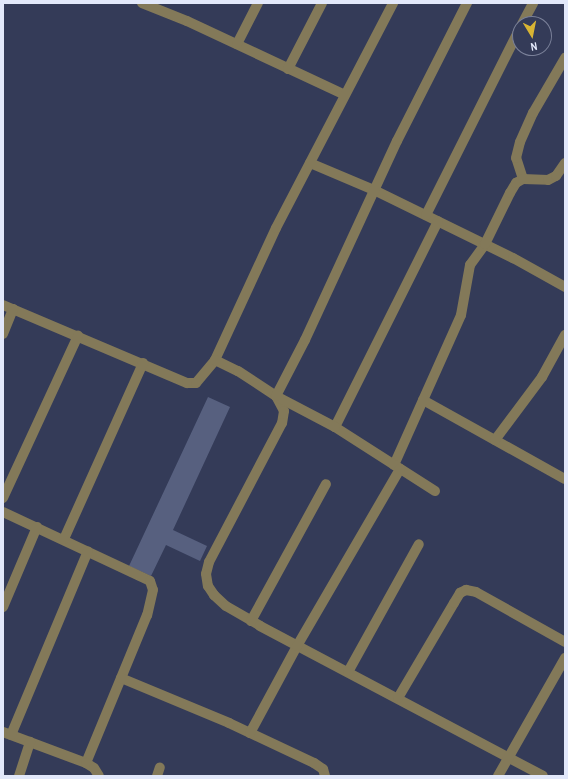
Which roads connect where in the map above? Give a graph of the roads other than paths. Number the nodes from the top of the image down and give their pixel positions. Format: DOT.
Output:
graph roads {
  1 [pos="142,3"];
  2 [pos="258,3"];
  3 [pos="322,3"];
  4 [pos="393,3"];
  5 [pos="467,3"];
  6 [pos="533,3"];
  7 [pos="526,16"];
  8 [pos="237,44"];
  9 [pos="512,44"];
  10 [pos="565,58"];
  11 [pos="288,68"];
  12 [pos="345,95"];
  13 [pos="310,162"];
  14 [pos="565,164"];
  15 [pos="523,179"];
  16 [pos="374,190"];
  17 [pos="426,216"];
  18 [pos="438,221"];
  19 [pos="485,244"];
  20 [pos="565,287"];
  21 [pos="3,305"];
  22 [pos="13,309"];
  23 [pos="3,334"];
  24 [pos="78,336"];
  25 [pos="565,336"];
  26 [pos="215,360"];
  27 [pos="143,363"];
  28 [pos="276,396"];
  29 [pos="423,400"];
  30 [pos="335,426"];
  31 [pos="495,440"];
  32 [pos="397,467"];
  33 [pos="565,479"];
  34 [pos="326,484"];
  35 [pos="435,491"];
  36 [pos="3,498"];
  37 [pos="3,512"];
  38 [pos="37,527"];
  39 [pos="64,539"];
  40 [pos="419,544"];
  41 [pos="88,551"];
  42 [pos="3,607"];
  43 [pos="251,621"];
  44 [pos="565,642"];
  45 [pos="297,646"];
  46 [pos="565,658"];
  47 [pos="348,672"];
  48 [pos="121,678"];
  49 [pos="398,698"];
  50 [pos="7,733"];
  51 [pos="250,733"];
  52 [pos="30,742"];
  53 [pos="508,757"];
  54 [pos="86,762"];
  55 [pos="19,776"];
  56 [pos="99,776"];
  57 [pos="326,776"];
  58 [pos="498,776"];
  59 [pos="543,776"];
  1 -- 8 [label="street"];
  2 -- 8 [label="street"];
  3 -- 11 [label="street"];
  4 -- 12 [label="street"];
  5 -- 16 [label="street"];
  6 -- 7 [label="street"];
  8 -- 11 [label="street"];
  9 -- 17 [label="street"];
  10 -- 15 [label="street"];
  11 -- 12 [label="street"];
  12 -- 13 [label="street"];
  13 -- 16 [label="street"];
  13 -- 26 [label="street"];
  14 -- 15 [label="street"];
  15 -- 19 [label="street"];
  16 -- 17 [label="street"];
  16 -- 28 [label="street"];
  17 -- 18 [label="street"];
  18 -- 19 [label="street"];
  18 -- 30 [label="street"];
  19 -- 20 [label="street"];
  19 -- 29 [label="street"];
  21 -- 22 [label="street"];
  22 -- 23 [label="street"];
  22 -- 24 [label="street"];
  24 -- 27 [label="street"];
  24 -- 36 [label="street"];
  25 -- 31 [label="street"];
  26 -- 27 [label="street"];
  26 -- 28 [label="street"];
  27 -- 39 [label="street"];
  28 -- 30 [label="street"];
  28 -- 43 [label="street"];
  29 -- 31 [label="street"];
  29 -- 32 [label="street"];
  30 -- 32 [label="street"];
  31 -- 33 [label="street"];
  32 -- 35 [label="street"];
  32 -- 45 [label="street"];
  34 -- 43 [label="street"];
  37 -- 38 [label="street"];
  38 -- 39 [label="street"];
  38 -- 42 [label="street"];
  39 -- 41 [label="street"];
  40 -- 47 [label="street"];
  41 -- 48 [label="street"];
  41 -- 50 [label="street"];
  43 -- 45 [label="street"];
  44 -- 49 [label="street"];
  45 -- 47 [label="street"];
  45 -- 51 [label="street"];
  46 -- 53 [label="street"];
  47 -- 49 [label="street"];
  48 -- 51 [label="street"];
  48 -- 54 [label="street"];
  49 -- 53 [label="street"];
  50 -- 52 [label="street"];
  51 -- 57 [label="street"];
  52 -- 54 [label="street"];
  52 -- 55 [label="street"];
  53 -- 58 [label="street"];
  53 -- 59 [label="street"];
  54 -- 56 [label="street"];
}
